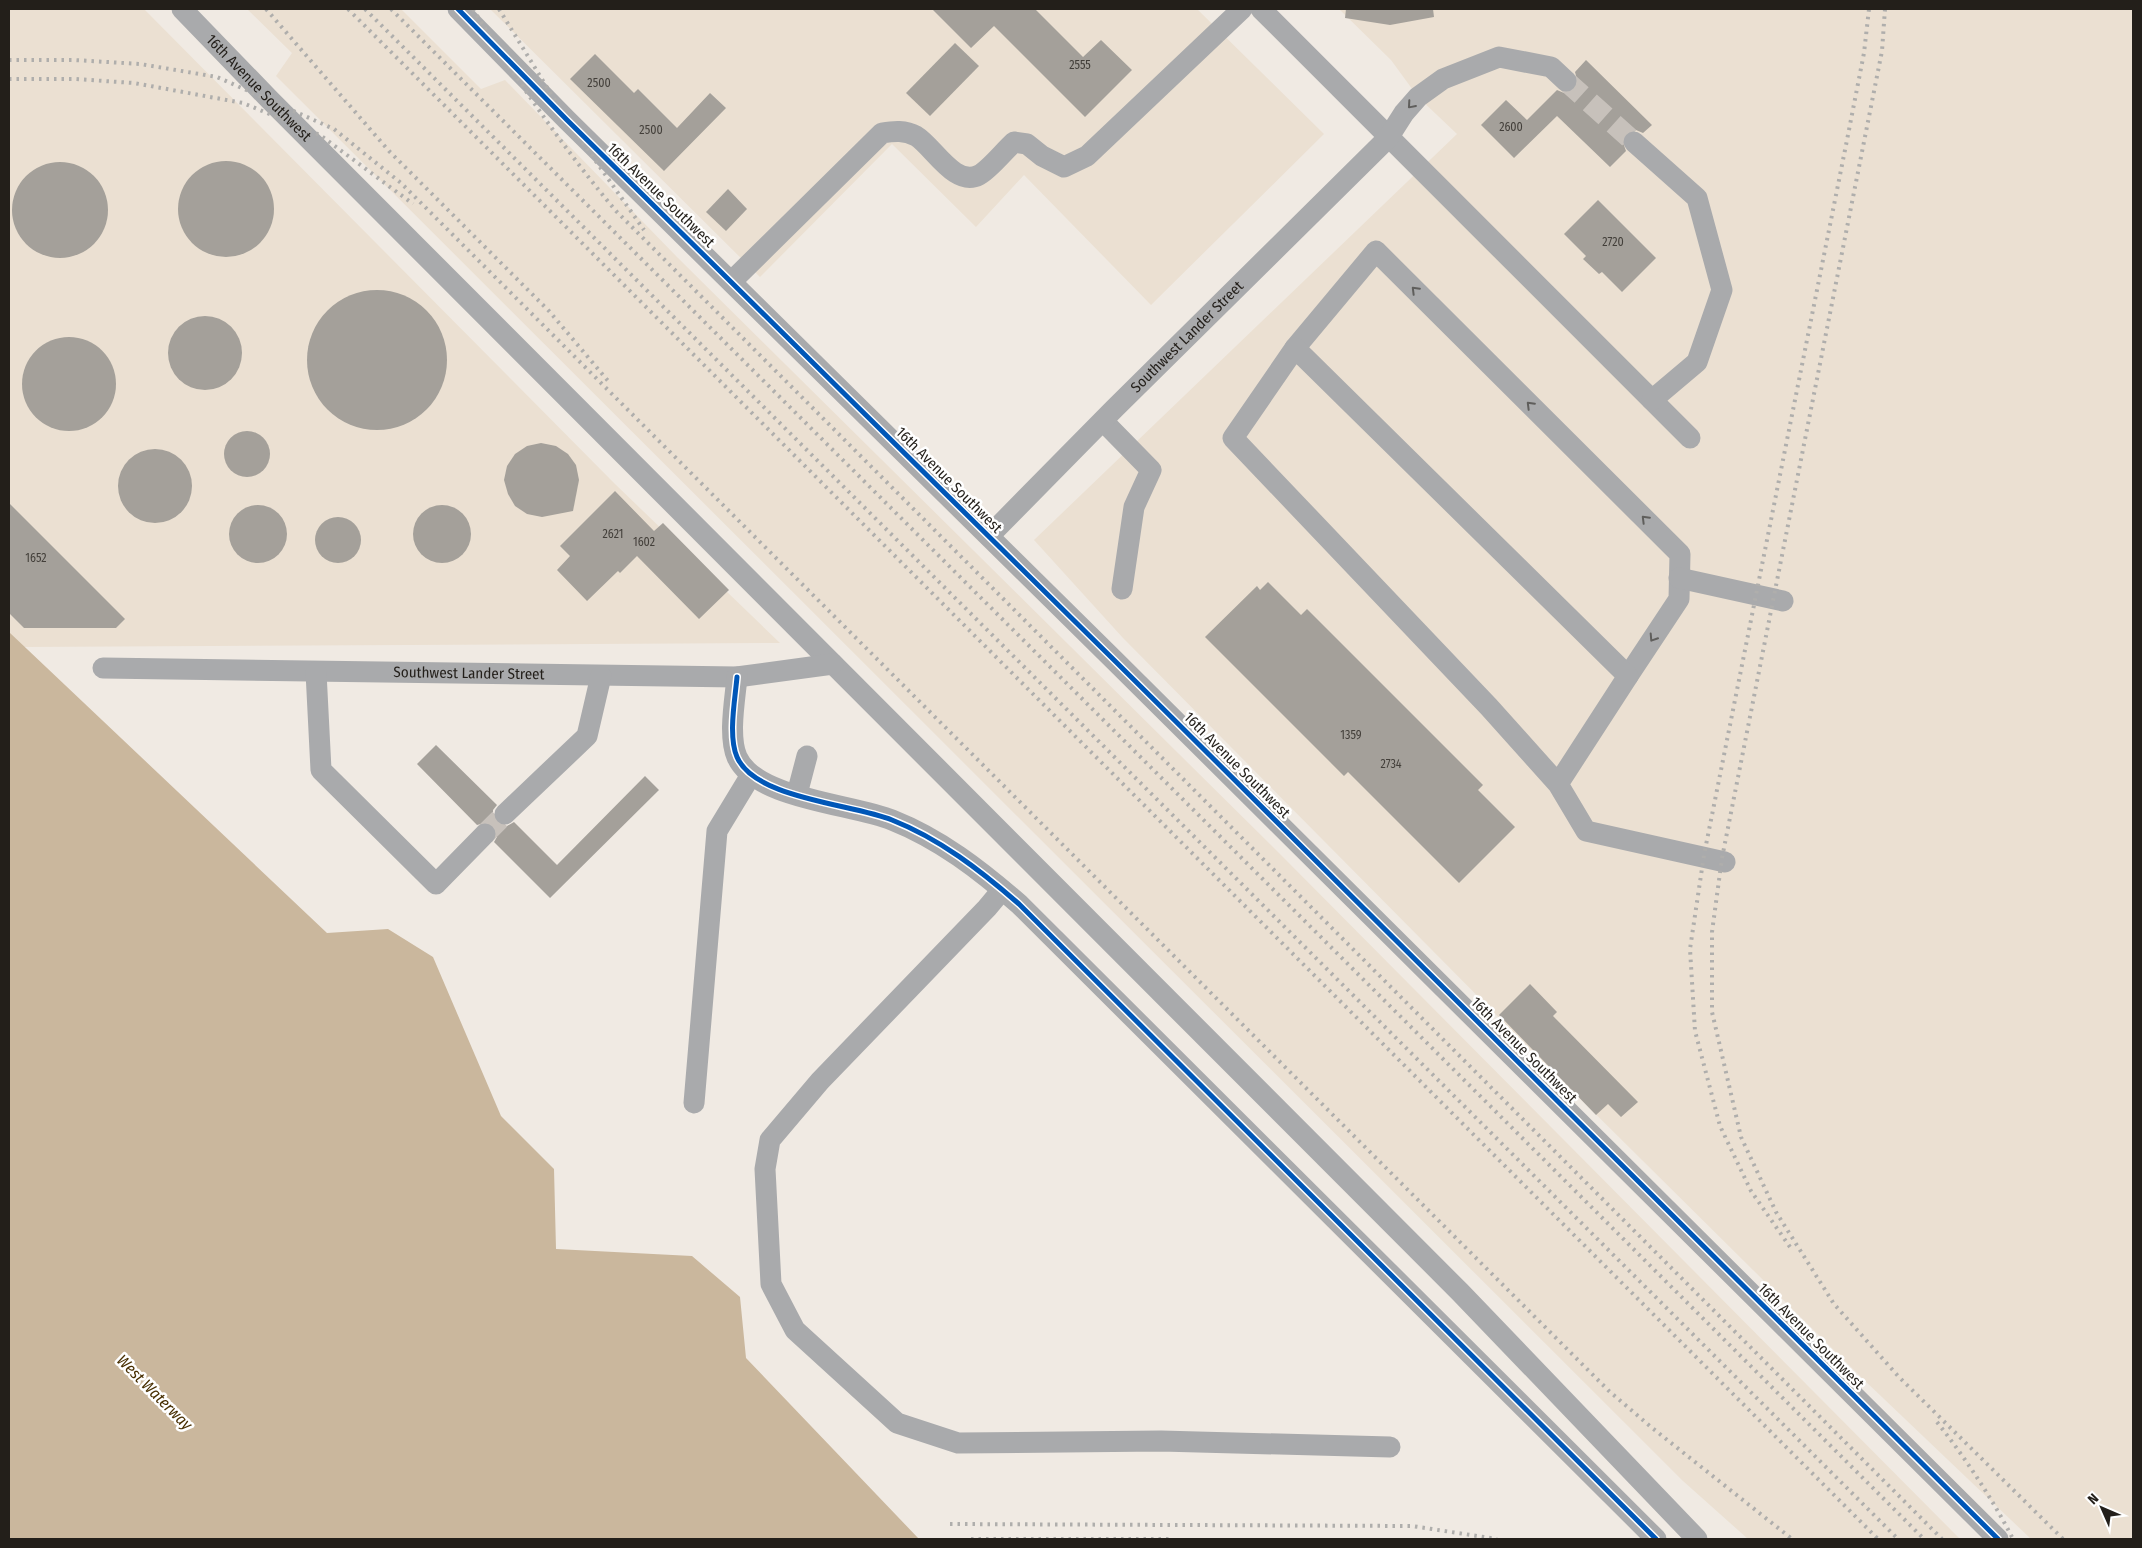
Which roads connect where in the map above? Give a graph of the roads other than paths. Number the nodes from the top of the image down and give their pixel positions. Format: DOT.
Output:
graph roads {
  1 [pos="182,9"];
  2 [pos="458,9"];
  3 [pos="1242,9"];
  4 [pos="1261,9"];
  5 [pos="1566,81"];
  6 [pos="1388,138"];
  7 [pos="1634,142"];
  8 [pos="732,281"];
  9 [pos="1295,348"];
  10 [pos="1652,400"];
  11 [pos="1103,421"];
  12 [pos="1690,438"];
  13 [pos="989,536"];
  14 [pos="1679,588"];
  15 [pos="1122,589"];
  16 [pos="1782,601"];
  17 [pos="834,664"];
  18 [pos="103,668"];
  19 [pos="316,672"];
  20 [pos="601,676"];
  21 [pos="1628,676"];
  22 [pos="737,677"];
  23 [pos="808,756"];
  24 [pos="751,775"];
  25 [pos="1558,784"];
  26 [pos="798,794"];
  27 [pos="506,814"];
  28 [pos="486,834"];
  29 [pos="1725,862"];
  30 [pos="1002,890"];
  31 [pos="694,1103"];
  32 [pos="1390,1447"];
  33 [pos="1656,1539"];
  34 [pos="1697,1539"];
  35 [pos="1998,1539"];
  1 -- 17 [label="street, 16th Avenue Southwest"];
  2 -- 8 [label="street, 16th Avenue Southwest"];
  3 -- 8 [label="street"];
  4 -- 6 [label="street"];
  5 -- 6 [label="street, Southwest Lander Street, one-way"];
  6 -- 10 [label="street"];
  6 -- 11 [label="street, Southwest Lander Street"];
  7 -- 10 [label="street"];
  8 -- 13 [label="street, 16th Avenue Southwest"];
  14 -- 9 [label="street, one-way"];
  9 -- 21 [label="street"];
  9 -- 25 [label="street"];
  10 -- 12 [label="street"];
  11 -- 13 [label="street, Southwest Lander Street"];
  11 -- 15 [label="street"];
  13 -- 35 [label="street, 16th Avenue Southwest"];
  14 -- 16 [label="street"];
  14 -- 21 [label="street, one-way"];
  17 -- 22 [label="street, Southwest Lander Street"];
  17 -- 34 [label="street, 16th Avenue Southwest"];
  18 -- 19 [label="street, Southwest Lander Street"];
  19 -- 20 [label="street, Southwest Lander Street"];
  19 -- 28 [label="street"];
  20 -- 22 [label="street, Southwest Lander Street"];
  20 -- 27 [label="street"];
  21 -- 25 [label="street"];
  22 -- 24 [label="street"];
  23 -- 26 [label="street"];
  24 -- 26 [label="street"];
  24 -- 31 [label="street"];
  25 -- 29 [label="street"];
  26 -- 30 [label="street"];
  30 -- 32 [label="street"];
  30 -- 33 [label="street"];
}
